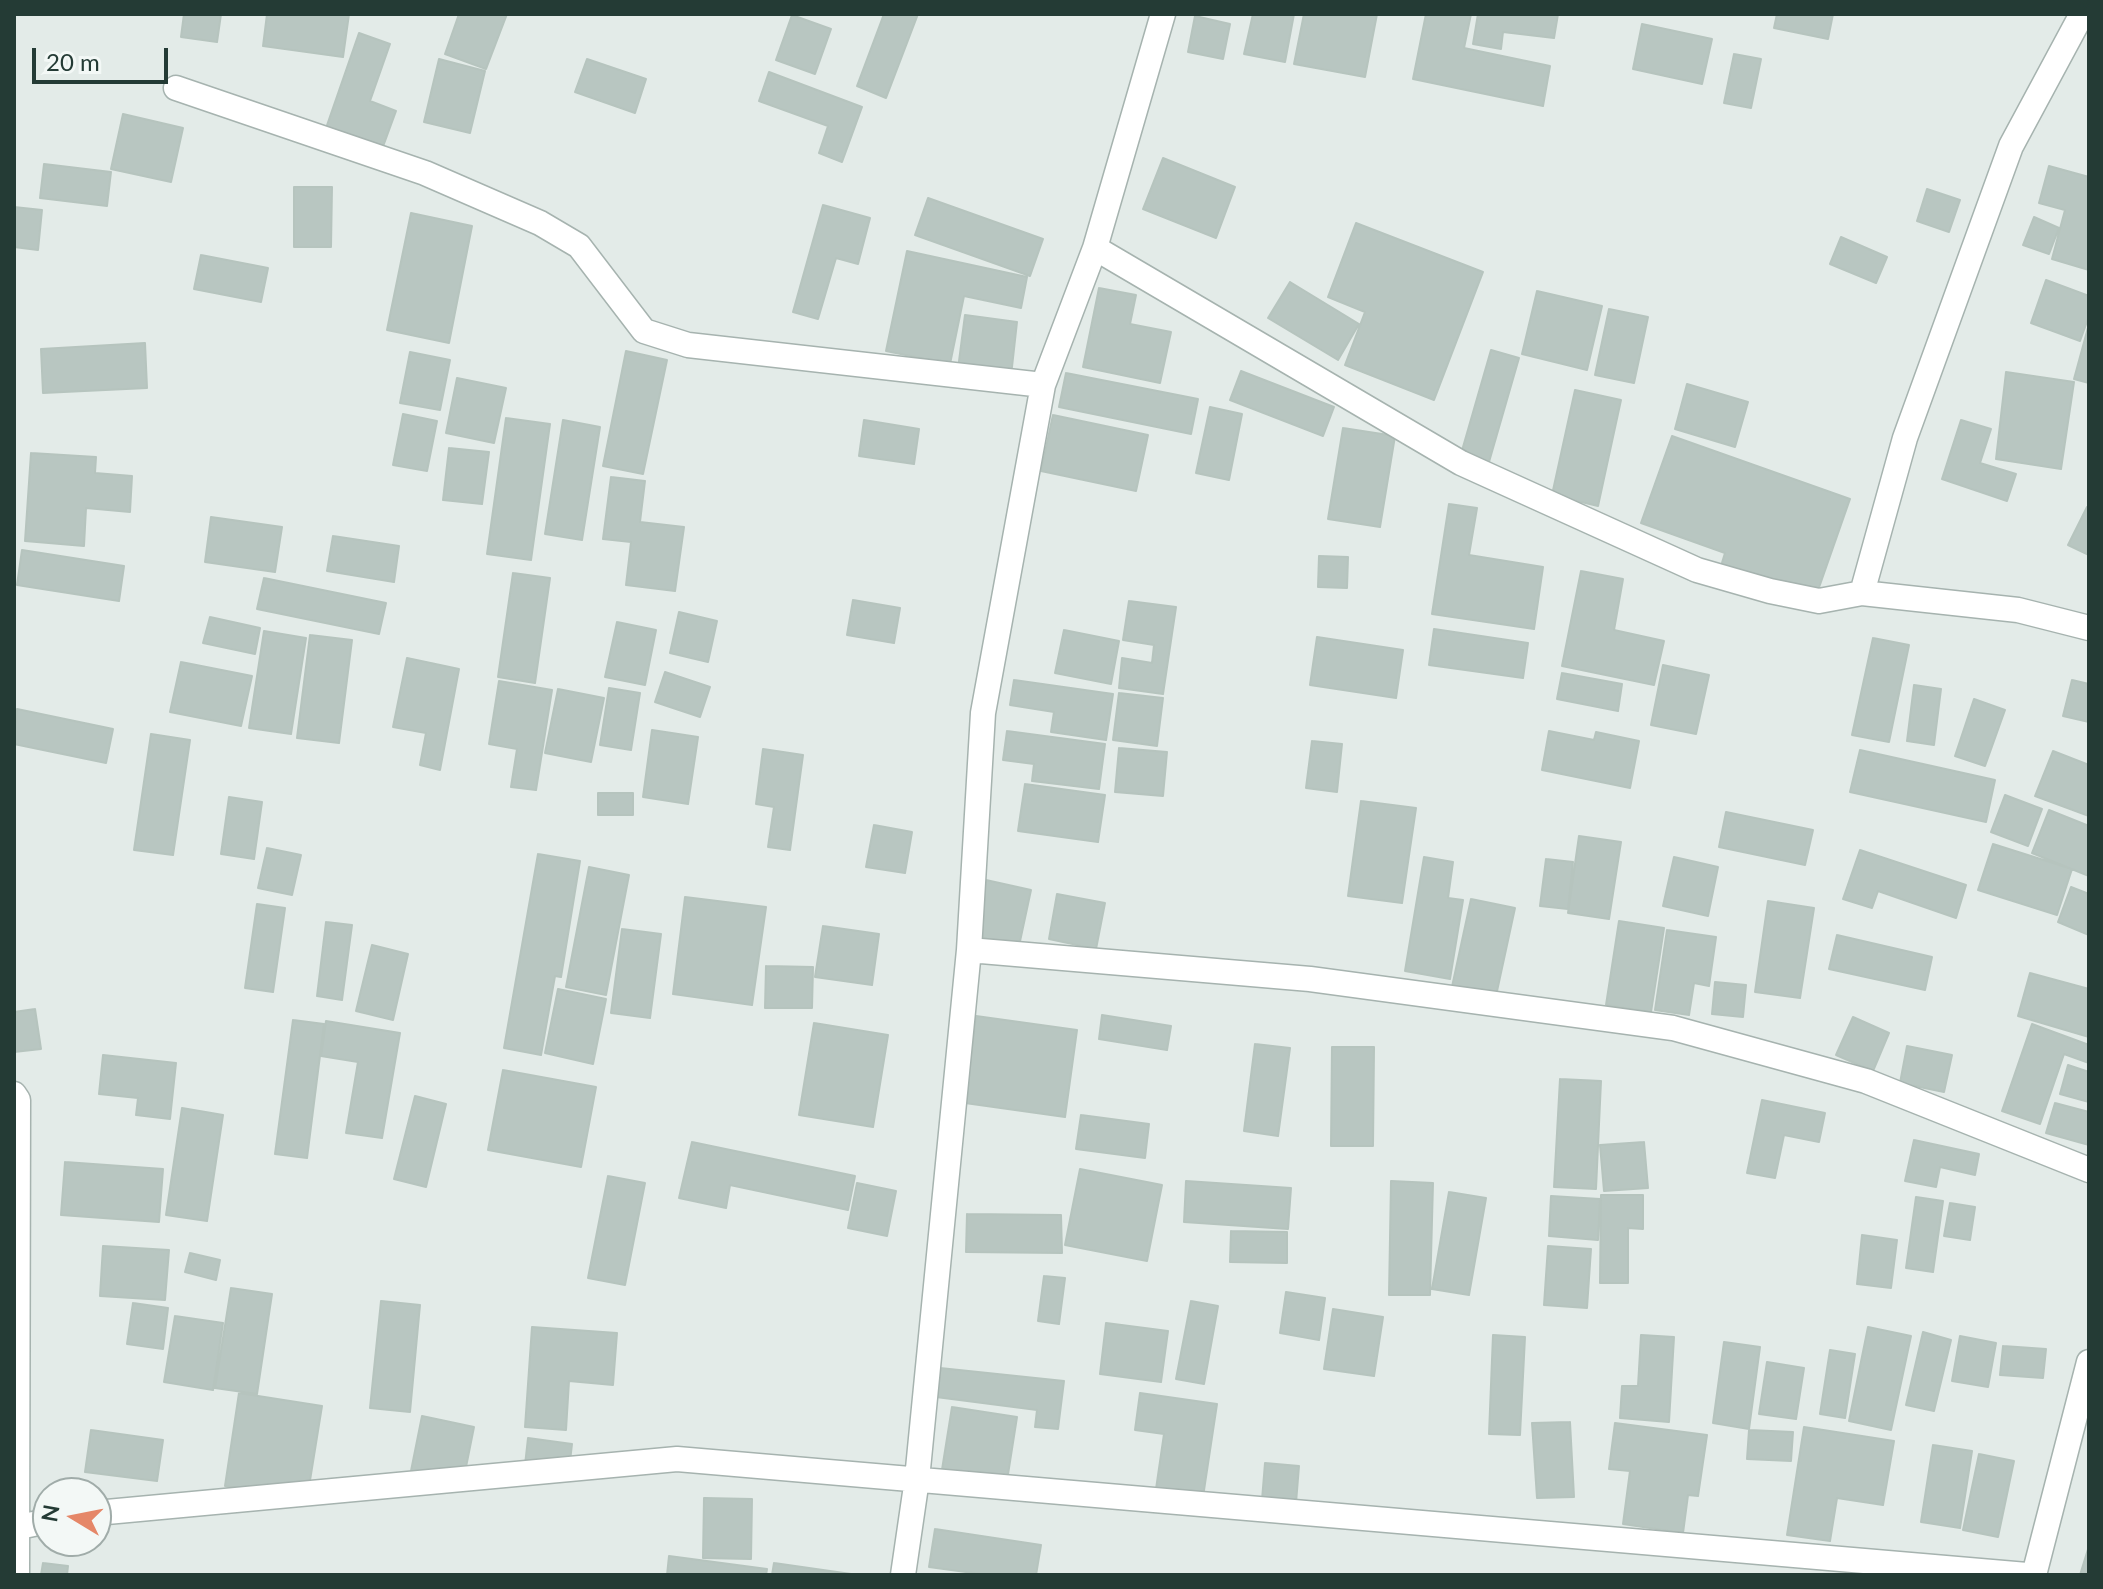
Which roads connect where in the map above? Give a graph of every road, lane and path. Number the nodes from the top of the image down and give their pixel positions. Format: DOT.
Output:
graph roads {
  1 [pos="1163,14"];
  2 [pos="2082,14"];
  3 [pos="176,88"];
  4 [pos="1095,248"];
  5 [pos="1043,385"];
  6 [pos="1862,593"];
  7 [pos="2089,628"];
  8 [pos="969,950"];
  9 [pos="14,1094"];
  10 [pos="2089,1170"];
  11 [pos="2089,1362"];
  12 [pos="917,1479"];
  13 [pos="112,1512"];
  14 [pos="15,1527"];
  15 [pos="17,1575"];
  16 [pos="903,1575"];
  17 [pos="2027,1575"];
  18 [pos="2034,1575"];
  1 -- 4 [label="street"];
  2 -- 6 [label="street"];
  3 -- 5 [label="street"];
  4 -- 5 [label="street"];
  4 -- 6 [label="street"];
  5 -- 8 [label="street"];
  6 -- 7 [label="street"];
  8 -- 10 [label="street"];
  8 -- 12 [label="street"];
  9 -- 14 [label="street"];
  11 -- 18 [label="street"];
  12 -- 13 [label="street"];
  12 -- 16 [label="street"];
  12 -- 17 [label="street"];
  14 -- 15 [label="street"];
}
